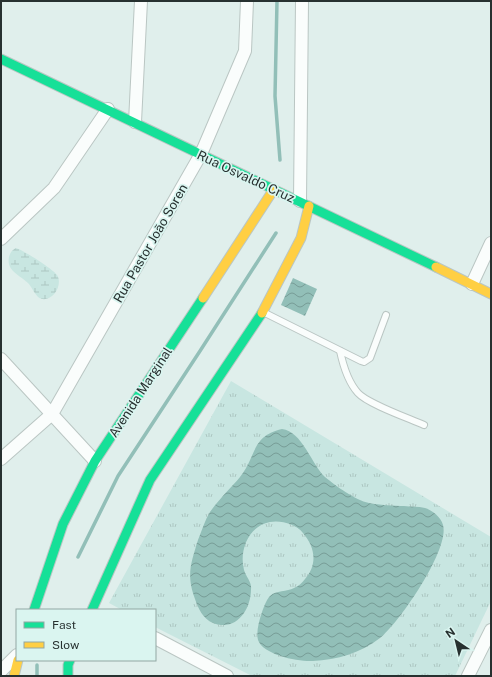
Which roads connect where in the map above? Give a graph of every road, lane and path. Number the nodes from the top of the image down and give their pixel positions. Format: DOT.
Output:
graph roads {
  1 [pos="141,1"];
  2 [pos="247,1"];
  3 [pos="302,1"];
  4 [pos="1,59"];
  5 [pos="108,109"];
  6 [pos="135,122"];
  7 [pos="201,154"];
  8 [pos="274,189"];
  9 [pos="304,204"];
  10 [pos="1,239"];
  11 [pos="491,243"];
  12 [pos="472,284"];
  13 [pos="491,294"];
  14 [pos="263,312"];
  15 [pos="386,315"];
  16 [pos="340,351"];
  17 [pos="1,359"];
  18 [pos="52,414"];
  19 [pos="424,425"];
  20 [pos="1,459"];
  21 [pos="95,460"];
  22 [pos="34,609"];
  23 [pos="96,609"];
  24 [pos="491,630"];
  25 [pos="156,639"];
  26 [pos="16,656"];
  27 [pos="18,661"];
  28 [pos="1,671"];
  29 [pos="14,676"];
  30 [pos="227,676"];
  31 [pos="468,676"];
  1 -- 6 [label="street"];
  2 -- 7 [label="street, Rua Pastor João Soren"];
  3 -- 9 [label="street"];
  4 -- 5 [label="main road, Rua Osvaldo Cruz"];
  5 -- 6 [label="main road, Rua Osvaldo Cruz"];
  5 -- 10 [label="street"];
  6 -- 7 [label="main road, Rua Osvaldo Cruz"];
  7 -- 8 [label="main road, Rua Osvaldo Cruz"];
  7 -- 18 [label="street, Rua Pastor João Soren"];
  8 -- 9 [label="main road, Rua Osvaldo Cruz"];
  8 -- 21 [label="main road, Avenida Marginal"];
  9 -- 12 [label="main road, Rua Osvaldo Cruz"];
  9 -- 14 [label="main road"];
  11 -- 12 [label="street"];
  12 -- 13 [label="main road, Rua Osvaldo Cruz"];
  14 -- 16 [label="lane"];
  14 -- 23 [label="main road"];
  15 -- 16 [label="lane"];
  16 -- 19 [label="lane"];
  17 -- 18 [label="street"];
  18 -- 20 [label="street, Rua Pastor João Soren"];
  18 -- 21 [label="street"];
  21 -- 22 [label="main road, Avenida Marginal"];
  24 -- 31 [label="street"];
  25 -- 30 [label="street"];
  26 -- 28 [label="street"];
  27 -- 29 [label="main road"];
}
